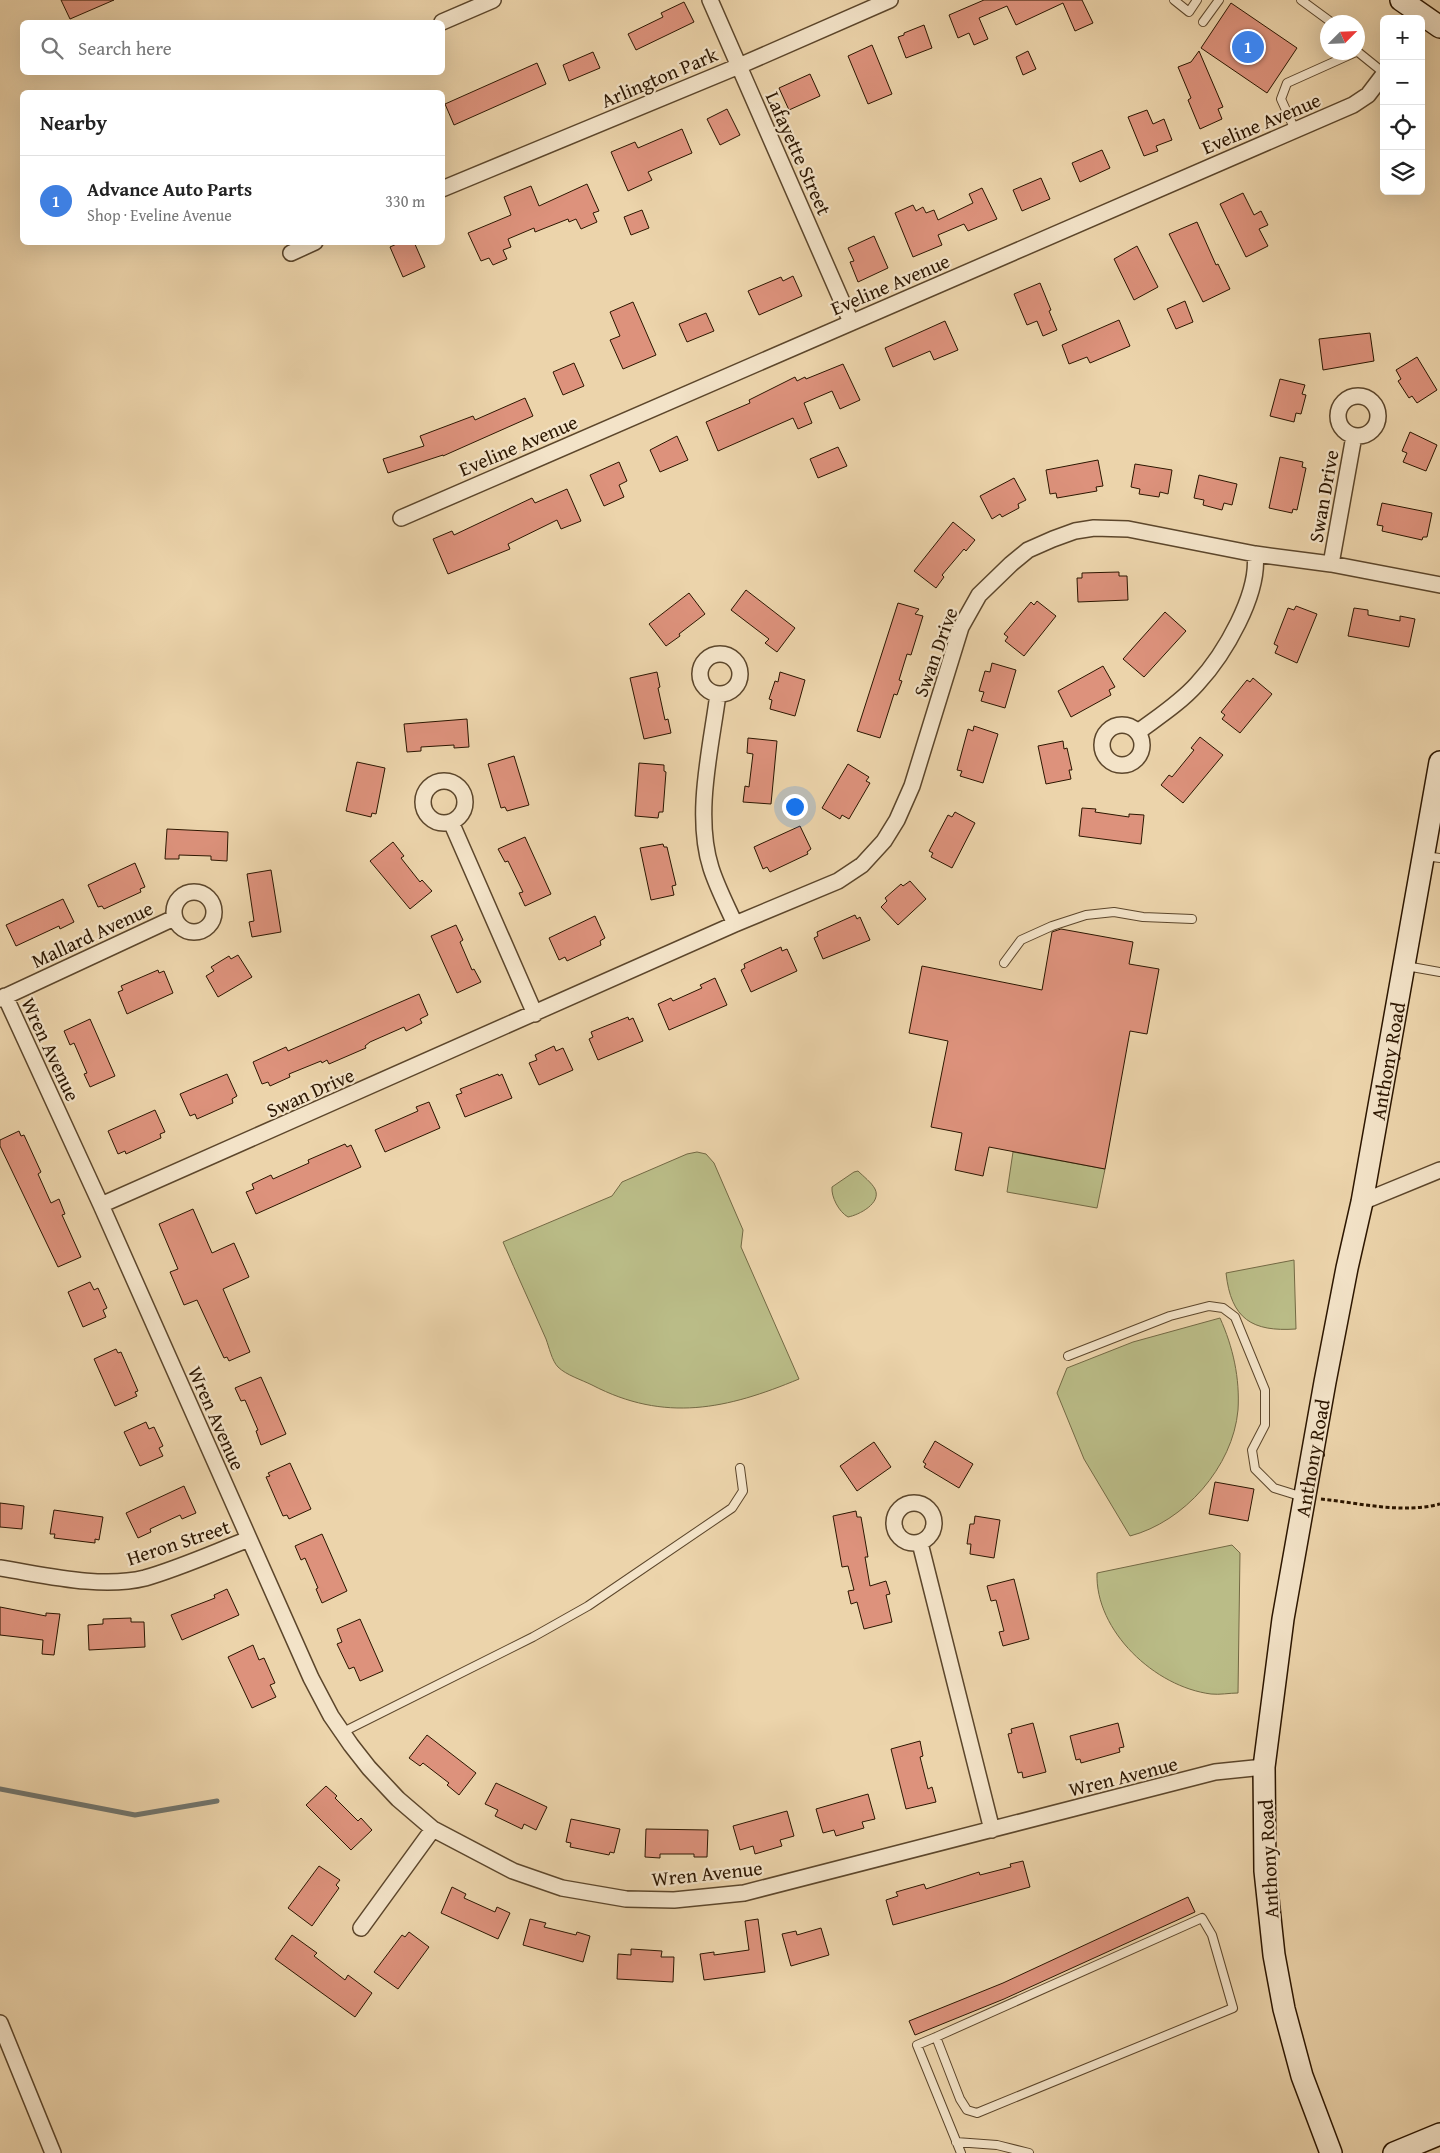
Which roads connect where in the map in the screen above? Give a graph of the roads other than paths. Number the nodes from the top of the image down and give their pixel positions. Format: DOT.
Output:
graph roads {
  1 [pos="493,0"];
  2 [pos="710,0"];
  3 [pos="890,0"];
  4 [pos="1174,0"];
  5 [pos="1197,0"];
  6 [pos="1219,0"];
  7 [pos="1301,0"];
  8 [pos="1401,0"];
  9 [pos="1321,15"];
  10 [pos="1419,15"];
  11 [pos="1425,19"];
  12 [pos="445,21"];
  13 [pos="1203,22"];
  14 [pos="1440,27"];
  15 [pos="1365,58"];
  16 [pos="1339,60"];
  17 [pos="739,66"];
  18 [pos="1380,70"];
  19 [pos="1380,78"];
  20 [pos="1295,130"];
  21 [pos="445,188"];
  22 [pos="308,245"];
  23 [pos="291,252"];
  24 [pos="851,322"];
  25 [pos="1354,436"];
  26 [pos="401,518"];
  27 [pos="1254,554"];
  28 [pos="1331,564"];
  29 [pos="1440,585"];
  30 [pos="718,694"];
  31 [pos="1138,732"];
  32 [pos="1440,762"];
  33 [pos="451,822"];
  34 [pos="1432,857"];
  35 [pos="174,918"];
  36 [pos="1192,919"];
  37 [pos="735,924"];
  38 [pos="1004,963"];
  39 [pos="1404,966"];
  40 [pos="1440,972"];
  41 [pos="2,997"];
  42 [pos="535,1014"];
  43 [pos="1440,1170"];
  44 [pos="1362,1202"];
  45 [pos="101,1205"];
  46 [pos="1068,1356"];
  47 [pos="740,1468"];
  48 [pos="1305,1497"];
  49 [pos="249,1540"];
  50 [pos="920,1543"];
  51 [pos="0,1568"];
  52 [pos="343,1732"];
  53 [pos="1264,1767"];
  54 [pos="434,1829"];
  55 [pos="992,1830"];
  56 [pos="362,1928"];
  57 [pos="0,2023"];
  58 [pos="936,2037"];
  59 [pos="1440,2134"];
  60 [pos="956,2142"];
  61 [pos="53,2153"];
  62 [pos="960,2153"];
  63 [pos="1029,2153"];
  64 [pos="1330,2153"];
  65 [pos="1394,2153"];
  1 -- 12 [label="street"];
  2 -- 17 [label="street, Lafayette Street"];
  3 -- 17 [label="street, Arlington Park"];
  4 -- 5 [label="lane"];
  6 -- 13 [label="lane"];
  7 -- 9 [label="lane"];
  8 -- 10 [label="street"];
  11 -- 14 [label="street"];
  15 -- 18 [label="lane"];
  16 -- 20 [label="lane"];
  17 -- 21 [label="street, Arlington Park"];
  17 -- 24 [label="street, Lafayette Street"];
  19 -- 20 [label="street, Eveline Avenue"];
  20 -- 24 [label="street, Eveline Avenue"];
  22 -- 23 [label="street"];
  24 -- 26 [label="street, Eveline Avenue"];
  25 -- 28 [label="street, Swan Drive"];
  27 -- 28 [label="street, Swan Drive"];
  27 -- 31 [label="street"];
  27 -- 37 [label="street, Swan Drive"];
  28 -- 29 [label="street, Swan Drive"];
  30 -- 37 [label="street"];
  32 -- 34 [label="street, Anthony Road"];
  33 -- 42 [label="street"];
  34 -- 39 [label="street, Anthony Road"];
  35 -- 41 [label="street, Mallard Avenue"];
  36 -- 38 [label="lane"];
  37 -- 42 [label="street, Swan Drive"];
  39 -- 40 [label="lane"];
  39 -- 44 [label="street, Anthony Road"];
  41 -- 45 [label="street, Wren Avenue"];
  42 -- 45 [label="street, Swan Drive"];
  43 -- 44 [label="street"];
  44 -- 48 [label="street, Anthony Road"];
  45 -- 49 [label="street, Wren Avenue"];
  46 -- 48 [label="lane"];
  47 -- 52 [label="lane"];
  48 -- 53 [label="street, Anthony Road"];
  49 -- 51 [label="street, Heron Street"];
  49 -- 52 [label="street, Wren Avenue"];
  50 -- 55 [label="street"];
  52 -- 54 [label="street, Wren Avenue"];
  53 -- 55 [label="street, Wren Avenue"];
  53 -- 64 [label="street, Anthony Road"];
  54 -- 55 [label="street, Wren Avenue"];
  54 -- 56 [label="street"];
  57 -- 61 [label="street"];
  58 -- 58 [label="lane"];
  58 -- 60 [label="lane"];
  59 -- 65 [label="street"];
  60 -- 62 [label="lane"];
  60 -- 63 [label="lane"];
}
